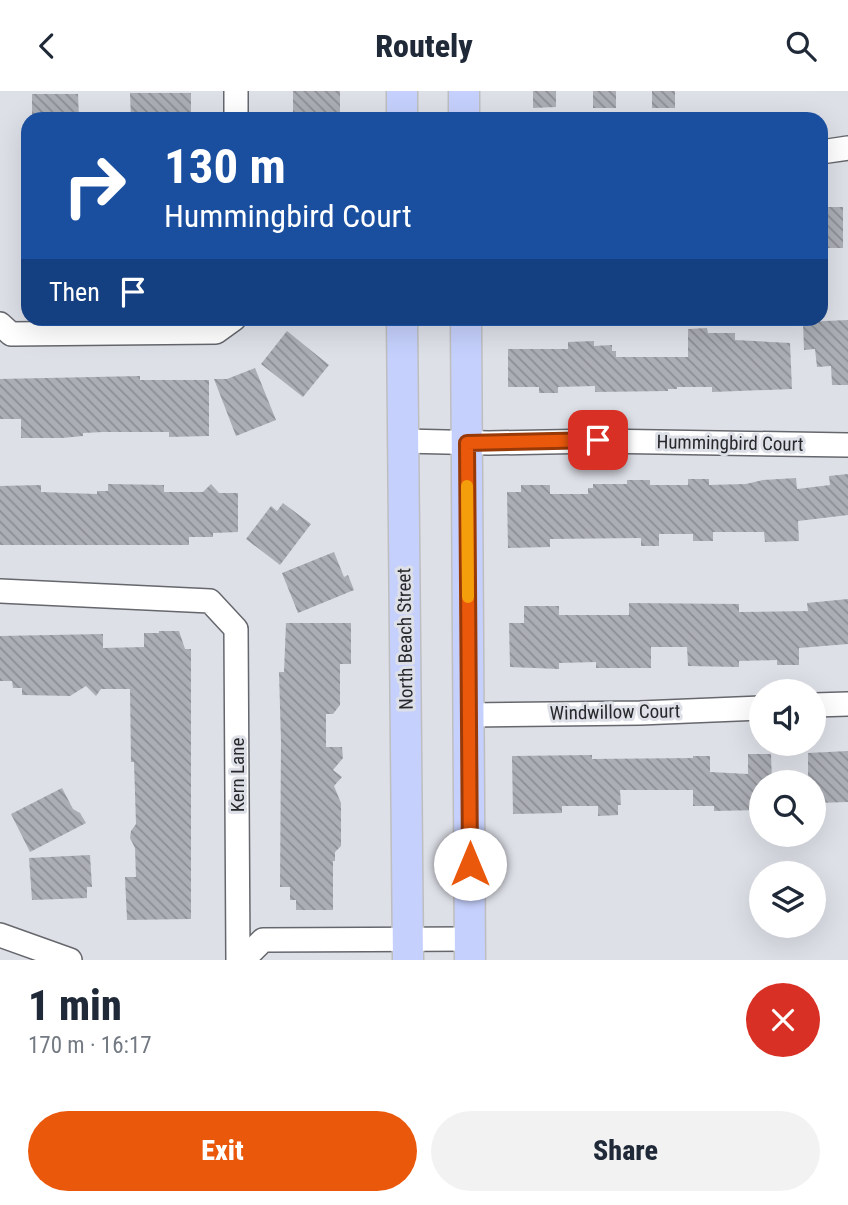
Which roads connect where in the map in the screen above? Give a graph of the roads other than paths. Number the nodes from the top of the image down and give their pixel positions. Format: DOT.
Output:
graph roads {
  1 [pos="236,91"];
  2 [pos="402,91"];
  3 [pos="464,91"];
  4 [pos="236,112"];
  5 [pos="402,112"];
  6 [pos="464,112"];
  7 [pos="848,148"];
  8 [pos="828,151"];
  9 [pos="0,324"];
  10 [pos="224,326"];
  11 [pos="402,326"];
  12 [pos="466,326"];
  13 [pos="403,442"];
  14 [pos="467,443"];
  15 [pos="848,445"];
  16 [pos="0,590"];
  17 [pos="848,704"];
  18 [pos="826,705"];
  19 [pos="749,708"];
  20 [pos="469,715"];
  21 [pos="0,935"];
  22 [pos="470,949"];
  23 [pos="408,950"];
  24 [pos="70,960"];
  25 [pos="240,960"];
  1 -- 4 [label="street"];
  2 -- 5 [label="main road"];
  3 -- 6 [label="main road"];
  7 -- 8 [label="street"];
  9 -- 10 [label="street"];
  11 -- 13 [label="main road, North Beach Street"];
  12 -- 14 [label="main road"];
  13 -- 14 [label="street, Hummingbird Court"];
  13 -- 23 [label="main road, North Beach Street"];
  14 -- 15 [label="street, Hummingbird Court"];
  14 -- 20 [label="main road"];
  16 -- 25 [label="street, Kern Lane"];
  17 -- 18 [label="street"];
  19 -- 20 [label="street, Windwillow Court"];
  20 -- 22 [label="main road"];
  21 -- 24 [label="street"];
  22 -- 23 [label="street"];
  23 -- 25 [label="street"];
}
